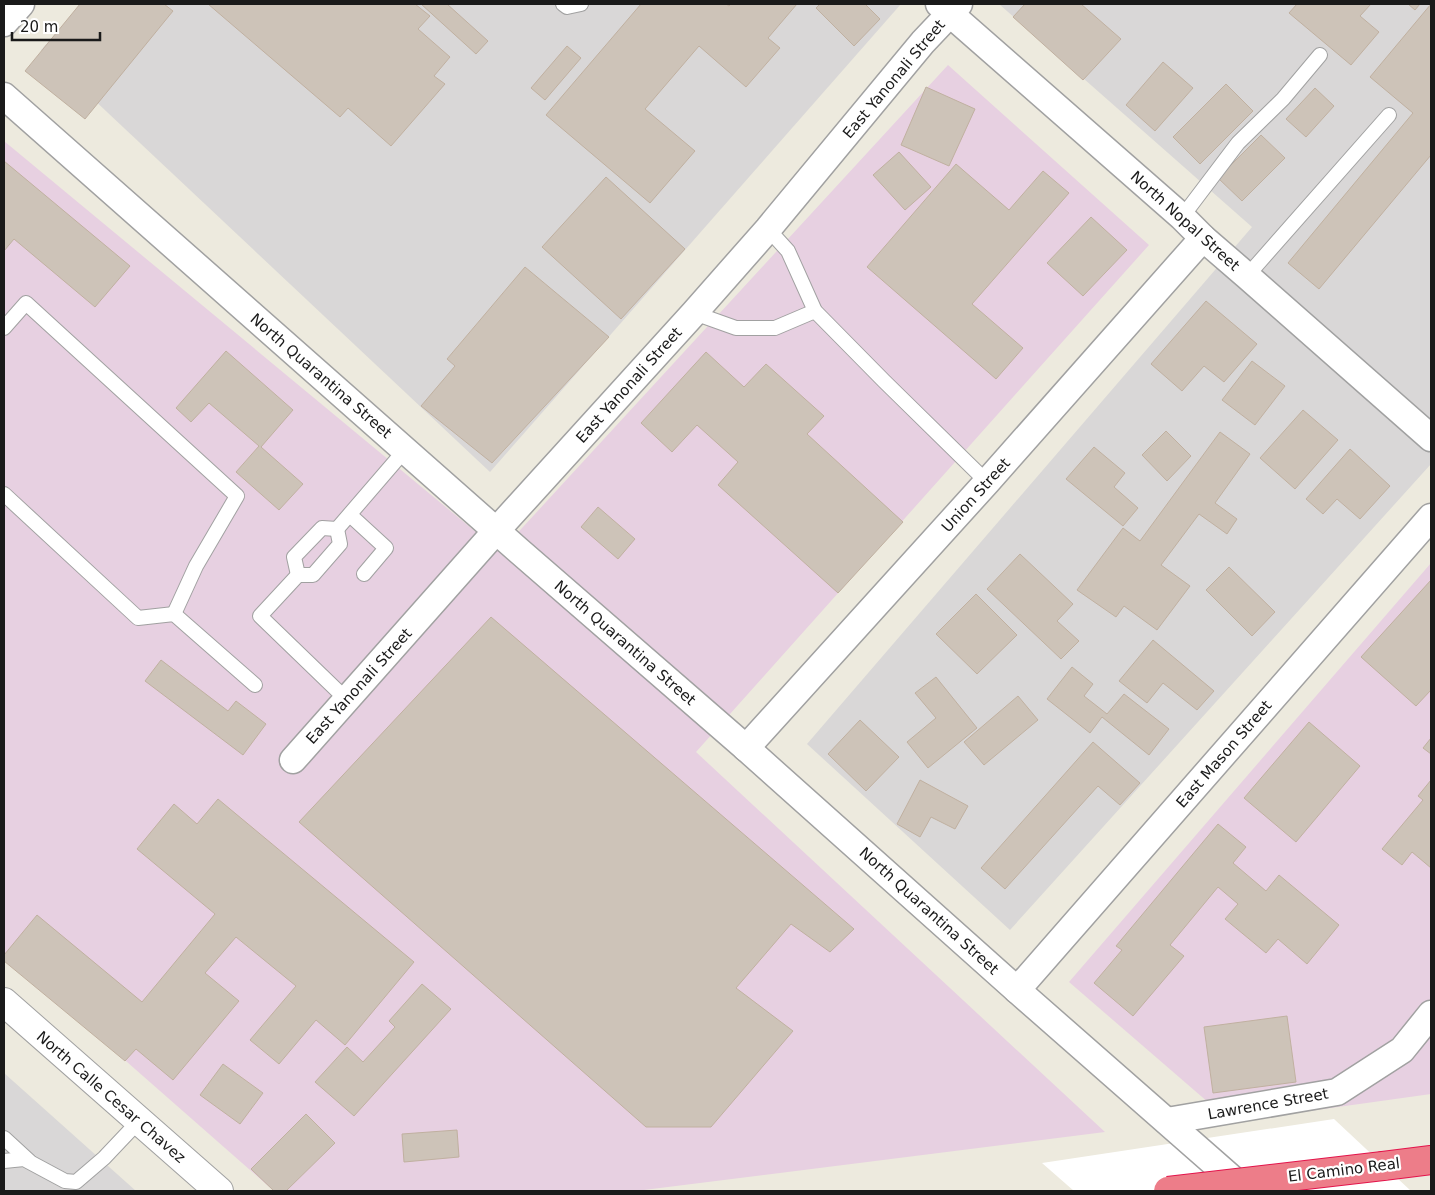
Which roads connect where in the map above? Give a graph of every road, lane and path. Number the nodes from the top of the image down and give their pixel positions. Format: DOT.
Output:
graph roads {
  1 [pos="21,4"];
  2 [pos="563,4"];
  3 [pos="581,4"];
  4 [pos="949,7"];
  5 [pos="4,23"];
  6 [pos="1320,55"];
  7 [pos="4,96"];
  8 [pos="1389,115"];
  9 [pos="1182,218"];
  10 [pos="768,229"];
  11 [pos="1203,238"];
  12 [pos="1247,276"];
  13 [pos="815,311"];
  14 [pos="694,313"];
  15 [pos="4,328"];
  16 [pos="1431,438"];
  17 [pos="405,450"];
  18 [pos="987,482"];
  19 [pos="4,494"];
  20 [pos="350,515"];
  21 [pos="1431,517"];
  22 [pos="338,529"];
  23 [pos="496,531"];
  24 [pos="364,574"];
  25 [pos="298,575"];
  26 [pos="174,614"];
  27 [pos="255,685"];
  28 [pos="347,700"];
  29 [pos="746,748"];
  30 [pos="293,760"];
  31 [pos="1017,990"];
  32 [pos="4,1002"];
  33 [pos="1431,1014"];
  34 [pos="139,1121"];
  35 [pos="1167,1121"];
  36 [pos="4,1138"];
  37 [pos="1431,1160"];
  38 [pos="4,1161"];
  39 [pos="30,1162"];
  40 [pos="219,1191"];
  41 [pos="1168,1191"];
  42 [pos="1246,1191"];
  1 -- 5 [label="street"];
  2 -- 3 [label="lane"];
  4 -- 9 [label="street, North Nopal Street"];
  4 -- 10 [label="street, East Yanonali Street"];
  6 -- 9 [label="lane"];
  7 -- 17 [label="street, North Quarantina Street"];
  8 -- 12 [label="lane"];
  9 -- 11 [label="street, North Nopal Street"];
  10 -- 13 [label="lane"];
  10 -- 14 [label="street, East Yanonali Street"];
  11 -- 12 [label="street, North Nopal Street"];
  11 -- 18 [label="street, Union Street"];
  12 -- 16 [label="street, North Nopal Street"];
  13 -- 14 [label="lane"];
  13 -- 18 [label="lane"];
  14 -- 23 [label="street, East Yanonali Street"];
  15 -- 26 [label="lane"];
  17 -- 20 [label="lane"];
  17 -- 23 [label="street, North Quarantina Street"];
  18 -- 29 [label="street, Union Street"];
  19 -- 26 [label="lane"];
  20 -- 22 [label="lane"];
  20 -- 24 [label="lane"];
  21 -- 31 [label="street, East Mason Street"];
  22 -- 25 [label="lane"];
  22 -- 25 [label="lane"];
  23 -- 28 [label="street, East Yanonali Street"];
  23 -- 29 [label="street, North Quarantina Street"];
  25 -- 28 [label="lane"];
  26 -- 27 [label="lane"];
  28 -- 30 [label="street, East Yanonali Street"];
  29 -- 31 [label="street, North Quarantina Street"];
  31 -- 35 [label="street, North Quarantina Street"];
  32 -- 34 [label="street, North Calle Cesar Chavez"];
  33 -- 35 [label="street, Lawrence Street"];
  34 -- 39 [label="lane"];
  34 -- 40 [label="street, North Calle Cesar Chavez"];
  35 -- 42 [label="street, North Quarantina Street"];
  36 -- 39 [label="lane"];
  37 -- 41 [label="highway, El Camino Real, bridge"];
  38 -- 39 [label="lane"];
}
